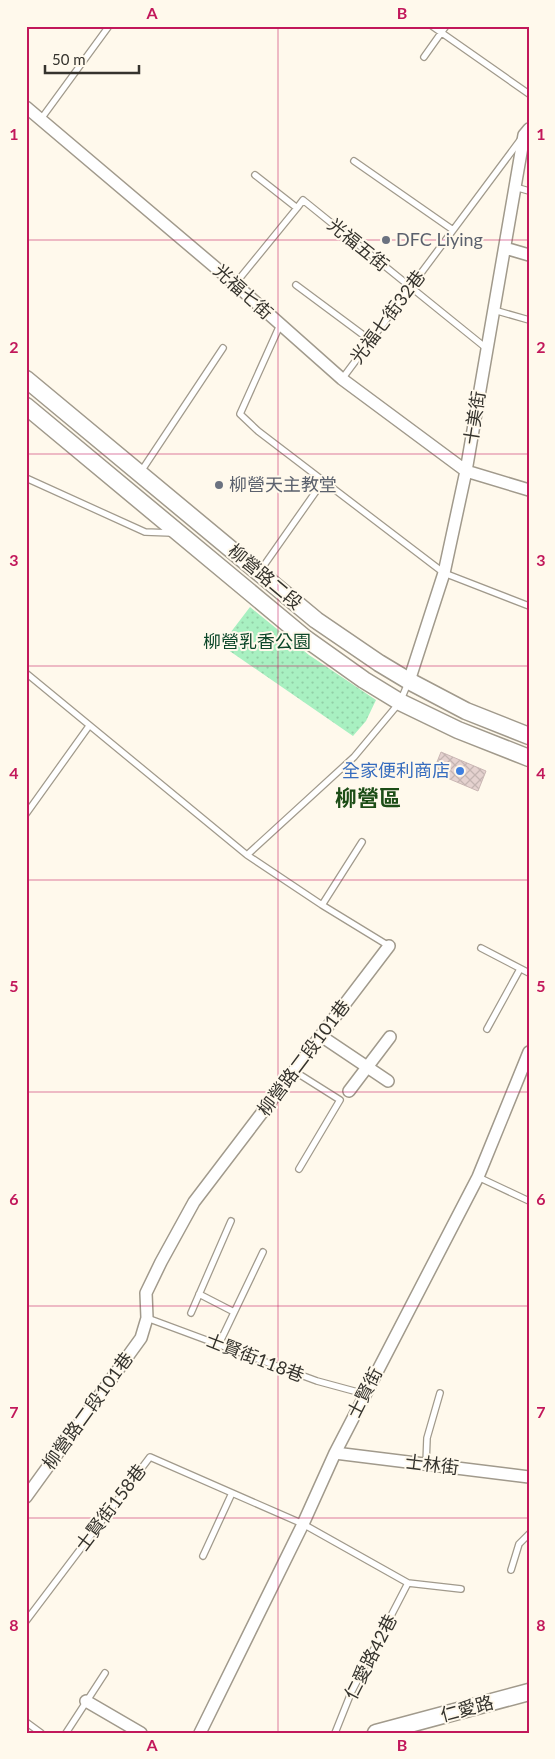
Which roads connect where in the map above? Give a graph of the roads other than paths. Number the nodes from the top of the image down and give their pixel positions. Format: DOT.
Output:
graph roads {
  1 [pos="109,26"];
  2 [pos="432,26"];
  3 [pos="446,26"];
  4 [pos="441,33"];
  5 [pos="424,57"];
  6 [pos="529,94"];
  7 [pos="26,107"];
  8 [pos="41,119"];
  9 [pos="526,132"];
  10 [pos="354,160"];
  11 [pos="255,175"];
  12 [pos="515,187"];
  13 [pos="529,191"];
  14 [pos="298,208"];
  15 [pos="452,230"];
  16 [pos="506,248"];
  17 [pos="529,255"];
  18 [pos="235,284"];
  19 [pos="296,285"];
  20 [pos="410,287"];
  21 [pos="494,310"];
  22 [pos="529,320"];
  23 [pos="280,325"];
  24 [pos="370,340"];
  25 [pos="224,348"];
  26 [pos="486,348"];
  27 [pos="26,379"];
  28 [pos="342,379"];
  29 [pos="26,406"];
  30 [pos="466,471"];
  31 [pos="140,473"];
  32 [pos="26,478"];
  33 [pos="324,480"];
  34 [pos="529,490"];
  35 [pos="187,526"];
  36 [pos="259,572"];
  37 [pos="444,573"];
  38 [pos="529,606"];
  39 [pos="26,673"];
  40 [pos="409,681"];
  41 [pos="400,702"];
  42 [pos="89,726"];
  43 [pos="529,736"];
  44 [pos="529,758"];
  45 [pos="26,814"];
  46 [pos="362,842"];
  47 [pos="247,855"];
  48 [pos="322,904"];
  49 [pos="389,946"];
  50 [pos="481,948"];
  51 [pos="520,969"];
  52 [pos="529,973"];
  53 [pos="487,1029"];
  54 [pos="320,1036"];
  55 [pos="390,1037"];
  56 [pos="529,1052"];
  57 [pos="367,1067"];
  58 [pos="294,1071"];
  59 [pos="388,1081"];
  60 [pos="349,1091"];
  61 [pos="299,1169"];
  62 [pos="478,1177"];
  63 [pos="529,1201"];
  64 [pos="231,1221"];
  65 [pos="263,1252"];
  66 [pos="199,1294"];
  67 [pos="234,1312"];
  68 [pos="191,1313"];
  69 [pos="147,1318"];
  70 [pos="219,1344"];
  71 [pos="440,1393"];
  72 [pos="364,1394"];
  73 [pos="335,1453"];
  74 [pos="426,1464"];
  75 [pos="529,1477"];
  76 [pos="232,1493"];
  77 [pos="26,1497"];
  78 [pos="303,1524"];
  79 [pos="529,1534"];
  80 [pos="203,1556"];
  81 [pos="511,1570"];
  82 [pos="408,1583"];
  83 [pos="461,1589"];
  84 [pos="26,1621"];
  85 [pos="105,1673"];
  86 [pos="529,1692"];
  87 [pos="86,1702"];
  88 [pos="26,1722"];
  89 [pos="41,1733"];
  90 [pos="66,1733"];
  91 [pos="141,1733"];
  92 [pos="200,1733"];
  93 [pos="335,1733"];
  94 [pos="376,1733"];
  1 -- 8 [label="lane"];
  2 -- 4 [label="lane"];
  3 -- 4 [label="lane"];
  4 -- 5 [label="lane"];
  4 -- 6 [label="lane"];
  7 -- 8 [label="street, 光福七街"];
  8 -- 18 [label="street, 光福七街"];
  9 -- 12 [label="street, 十美街"];
  9 -- 15 [label="lane, 光福七街32巷"];
  10 -- 15 [label="lane"];
  11 -- 14 [label="lane"];
  12 -- 13 [label="lane"];
  12 -- 16 [label="street, 十美街"];
  14 -- 18 [label="lane"];
  14 -- 20 [label="lane, 光福五街"];
  15 -- 20 [label="lane, 光福七街32巷"];
  16 -- 17 [label="street"];
  16 -- 21 [label="street, 十美街"];
  18 -- 23 [label="street, 光福七街"];
  19 -- 24 [label="lane"];
  20 -- 24 [label="lane, 光福七街32巷"];
  20 -- 26 [label="lane, 光福五街"];
  21 -- 22 [label="lane"];
  21 -- 26 [label="street, 十美街"];
  23 -- 28 [label="street, 光福七街"];
  23 -- 33 [label="lane"];
  24 -- 28 [label="lane, 光福七街32巷"];
  25 -- 31 [label="lane"];
  26 -- 30 [label="street, 十美街"];
  27 -- 31 [label="street, 柳營路二段"];
  28 -- 30 [label="street, 光福七街"];
  29 -- 35 [label="street, 柳營路二段"];
  30 -- 34 [label="street, 光福七街"];
  30 -- 37 [label="street, 十美街"];
  31 -- 35 [label="street, 柳營路二段"];
  32 -- 35 [label="lane"];
  33 -- 36 [label="lane"];
  33 -- 37 [label="lane"];
  35 -- 36 [label="street, 柳營路二段"];
  35 -- 41 [label="street, 柳營路二段"];
  36 -- 40 [label="street, 柳營路二段"];
  37 -- 38 [label="lane"];
  37 -- 40 [label="street, 十美街"];
  39 -- 42 [label="lane, 柳營路二段101巷"];
  40 -- 41 [label="lane, 十美街"];
  40 -- 43 [label="street, 柳營路二段"];
  41 -- 44 [label="street, 柳營路二段"];
  41 -- 47 [label="lane"];
  42 -- 45 [label="lane"];
  42 -- 47 [label="lane, 柳營路二段101巷"];
  46 -- 48 [label="lane"];
  47 -- 48 [label="lane, 柳營路二段101巷"];
  48 -- 49 [label="lane, 柳營路二段101巷"];
  49 -- 54 [label="street, 柳營路二段101巷"];
  50 -- 51 [label="lane"];
  51 -- 52 [label="lane"];
  51 -- 53 [label="lane"];
  54 -- 57 [label="street"];
  54 -- 58 [label="street, 柳營路二段101巷"];
  55 -- 57 [label="street"];
  56 -- 62 [label="street, 士賢街"];
  57 -- 59 [label="street"];
  57 -- 60 [label="street"];
  58 -- 61 [label="lane"];
  58 -- 69 [label="street, 柳營路二段101巷"];
  62 -- 63 [label="lane"];
  62 -- 72 [label="street, 士賢街"];
  64 -- 66 [label="lane"];
  65 -- 67 [label="lane"];
  66 -- 67 [label="lane"];
  66 -- 68 [label="lane"];
  67 -- 70 [label="lane"];
  69 -- 70 [label="lane, 士賢街118巷"];
  69 -- 77 [label="street, 柳營路二段101巷"];
  70 -- 72 [label="lane, 士賢街118巷"];
  71 -- 74 [label="lane"];
  72 -- 73 [label="street, 士賢街"];
  73 -- 74 [label="street, 士林街"];
  73 -- 78 [label="street, 士賢街"];
  74 -- 75 [label="street, 士林街"];
  76 -- 78 [label="lane, 士賢街158巷"];
  76 -- 80 [label="lane"];
  76 -- 84 [label="lane, 士賢街158巷"];
  78 -- 82 [label="lane, 士賢街158巷"];
  78 -- 92 [label="street, 士賢街"];
  79 -- 81 [label="lane"];
  82 -- 83 [label="lane"];
  82 -- 93 [label="lane, 仁愛路42巷"];
  85 -- 87 [label="lane"];
  86 -- 94 [label="street, 仁愛路"];
  87 -- 90 [label="lane"];
  87 -- 91 [label="street"];
  88 -- 89 [label="lane"];
}
